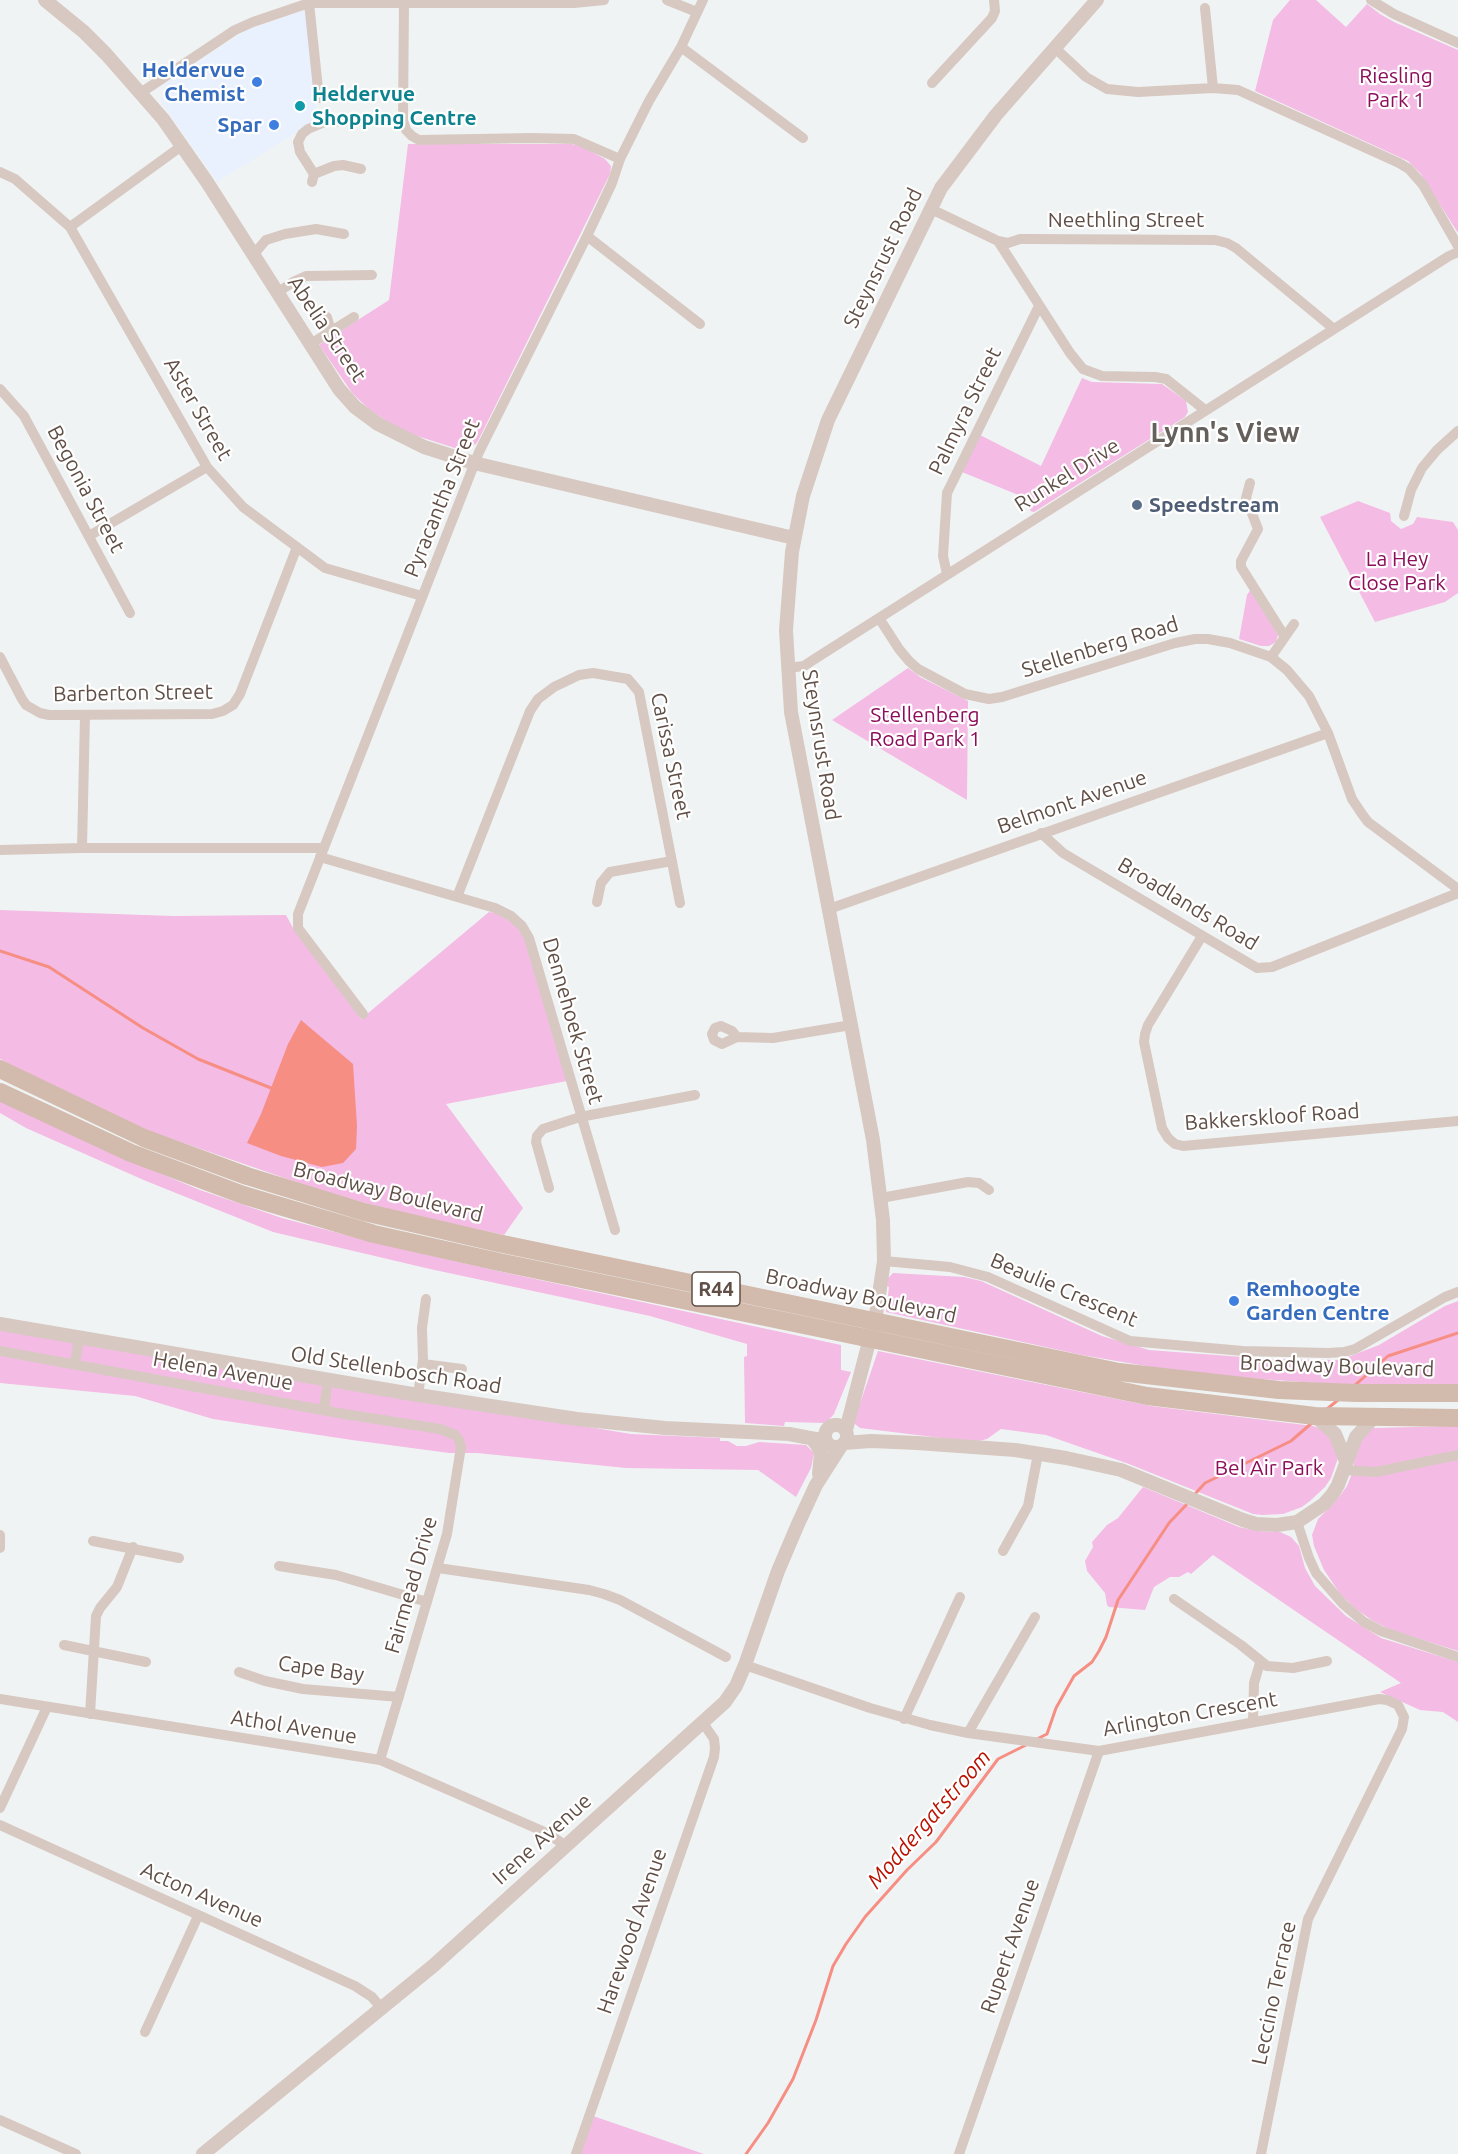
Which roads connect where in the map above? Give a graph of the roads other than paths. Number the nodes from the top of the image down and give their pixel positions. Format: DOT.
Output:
graph roads {
  1 [pos="603,0"];
  2 [pos="667,0"];
  3 [pos="703,0"];
  4 [pos="994,0"];
  5 [pos="1097,0"];
  6 [pos="1371,0"];
  7 [pos="53,2"];
  8 [pos="309,3"];
  9 [pos="404,3"];
  10 [pos="1205,8"];
  11 [pos="697,12"];
  12 [pos="1458,43"];
  13 [pos="681,47"];
  14 [pos="1055,48"];
  15 [pos="932,83"];
  16 [pos="1213,88"];
  17 [pos="142,92"];
  18 [pos="319,98"];
  19 [pos="403,119"];
  20 [pos="804,138"];
  21 [pos="183,145"];
  22 [pos="620,159"];
  23 [pos="361,169"];
  24 [pos="0,172"];
  25 [pos="931,209"];
  26 [pos="70,227"];
  27 [pos="344,234"];
  28 [pos="587,236"];
  29 [pos="998,242"];
  30 [pos="1458,246"];
  31 [pos="1458,252"];
  32 [pos="253,255"];
  33 [pos="372,275"];
  34 [pos="277,293"];
  35 [pos="1039,306"];
  36 [pos="327,317"];
  37 [pos="354,317"];
  38 [pos="700,324"];
  39 [pos="1334,329"];
  40 [pos="331,331"];
  41 [pos="309,345"];
  42 [pos="0,389"];
  43 [pos="1205,410"];
  44 [pos="1458,431"];
  45 [pos="474,463"];
  46 [pos="207,467"];
  47 [pos="1250,483"];
  48 [pos="1404,516"];
  49 [pos="89,536"];
  50 [pos="794,538"];
  51 [pos="297,547"];
  52 [pos="947,573"];
  53 [pos="422,596"];
  54 [pos="130,613"];
  55 [pos="879,618"];
  56 [pos="1294,624"];
  57 [pos="1285,637"];
  58 [pos="0,657"];
  59 [pos="1271,657"];
  60 [pos="787,668"];
  61 [pos="85,715"];
  62 [pos="1328,733"];
  63 [pos="1041,833"];
  64 [pos="82,848"];
  65 [pos="0,850"];
  66 [pos="322,853"];
  67 [pos="672,861"];
  68 [pos="1458,891"];
  69 [pos="458,897"];
  70 [pos="597,902"];
  71 [pos="680,903"];
  72 [pos="829,909"];
  73 [pos="1202,936"];
  74 [pos="363,1014"];
  75 [pos="851,1025"];
  76 [pos="737,1037"];
  77 [pos="0,1069"];
  78 [pos="0,1092"];
  79 [pos="695,1095"];
  80 [pos="580,1117"];
  81 [pos="1458,1121"];
  82 [pos="549,1188"];
  83 [pos="989,1190"];
  84 [pos="881,1198"];
  85 [pos="615,1230"];
  86 [pos="883,1269"];
  87 [pos="1458,1292"];
  88 [pos="426,1299"];
  89 [pos="0,1323"];
  90 [pos="79,1337"];
  91 [pos="0,1351"];
  92 [pos="75,1364"];
  93 [pos="423,1364"];
  94 [pos="462,1369"];
  95 [pos="328,1380"];
  96 [pos="1458,1393"];
  97 [pos="418,1395"];
  98 [pos="324,1409"];
  99 [pos="1315,1416"];
  100 [pos="1373,1418"];
  101 [pos="1458,1418"];
  102 [pos="440,1429"];
  103 [pos="789,1434"];
  104 [pos="837,1436"];
  105 [pos="811,1438"];
  106 [pos="894,1443"];
  107 [pos="917,1443"];
  108 [pos="1038,1454"];
  109 [pos="1458,1455"];
  110 [pos="831,1461"];
  111 [pos="1345,1465"];
  112 [pos="818,1480"];
  113 [pos="1297,1522"];
  114 [pos="0,1535"];
  115 [pos="93,1541"];
  116 [pos="133,1547"];
  117 [pos="0,1548"];
  118 [pos="1003,1551"];
  119 [pos="178,1558"];
  120 [pos="279,1566"];
  121 [pos="438,1568"];
  122 [pos="960,1597"];
  123 [pos="1174,1599"];
  124 [pos="427,1602"];
  125 [pos="1035,1617"];
  126 [pos="64,1645"];
  127 [pos="93,1653"];
  128 [pos="726,1657"];
  129 [pos="1458,1657"];
  130 [pos="1327,1661"];
  131 [pos="146,1662"];
  132 [pos="1260,1662"];
  133 [pos="745,1665"];
  134 [pos="238,1672"];
  135 [pos="399,1697"];
  136 [pos="0,1699"];
  137 [pos="47,1707"];
  138 [pos="90,1714"];
  139 [pos="1404,1717"];
  140 [pos="904,1719"];
  141 [pos="1253,1722"];
  142 [pos="703,1723"];
  143 [pos="968,1733"];
  144 [pos="1099,1751"];
  145 [pos="380,1760"];
  146 [pos="0,1808"];
  147 [pos="0,1825"];
  148 [pos="566,1846"];
  149 [pos="198,1916"];
  150 [pos="382,2009"];
  151 [pos="145,2032"];
  152 [pos="0,2120"];
  153 [pos="76,2154"];
  154 [pos="203,2154"];
  155 [pos="576,2154"];
  156 [pos="959,2154"];
  157 [pos="1261,2154"];
  1 -- 9 [label="street"];
  2 -- 11 [label="street"];
  3 -- 11 [label="street, Pyracantha Street"];
  4 -- 15 [label="street"];
  5 -- 14 [label="street, Steynsrust Road"];
  6 -- 12 [label="street"];
  7 -- 17 [label="street, Abelia Street"];
  8 -- 9 [label="street"];
  8 -- 17 [label="street"];
  8 -- 18 [label="street"];
  9 -- 19 [label="street"];
  10 -- 16 [label="street"];
  11 -- 13 [label="street, Pyracantha Street"];
  13 -- 20 [label="street"];
  13 -- 22 [label="street, Pyracantha Street"];
  14 -- 16 [label="street"];
  14 -- 25 [label="street, Steynsrust Road"];
  16 -- 30 [label="street"];
  17 -- 21 [label="street, Abelia Street"];
  19 -- 22 [label="street"];
  19 -- 23 [label="street"];
  21 -- 26 [label="street"];
  21 -- 32 [label="street, Abelia Street"];
  22 -- 28 [label="street, Pyracantha Street"];
  24 -- 26 [label="street, Aster Street"];
  25 -- 29 [label="street"];
  25 -- 50 [label="street, Steynsrust Road"];
  26 -- 46 [label="street, Aster Street"];
  27 -- 32 [label="street"];
  28 -- 38 [label="street"];
  28 -- 45 [label="street, Pyracantha Street"];
  29 -- 35 [label="street"];
  29 -- 39 [label="street, Neethling Street"];
  31 -- 39 [label="street, Runkel Drive"];
  32 -- 34 [label="street, Abelia Street"];
  33 -- 34 [label="street"];
  34 -- 41 [label="street, Abelia Street"];
  35 -- 43 [label="street"];
  35 -- 52 [label="street, Palmyra Street"];
  36 -- 40 [label="street"];
  37 -- 40 [label="street"];
  39 -- 43 [label="street, Runkel Drive"];
  40 -- 41 [label="street"];
  41 -- 45 [label="street, Abelia Street"];
  42 -- 49 [label="street, Begonia Street"];
  43 -- 52 [label="street, Runkel Drive"];
  44 -- 48 [label="street"];
  45 -- 50 [label="street, Abelia Street"];
  45 -- 53 [label="street, Pyracantha Street"];
  46 -- 49 [label="street"];
  46 -- 51 [label="street, Aster Street"];
  47 -- 57 [label="street"];
  49 -- 54 [label="street, Begonia Street"];
  50 -- 60 [label="street, Steynsrust Road"];
  51 -- 53 [label="street, Aster Street"];
  51 -- 61 [label="street, Barberton Street"];
  52 -- 55 [label="street, Runkel Drive"];
  53 -- 66 [label="street, Pyracantha Street"];
  55 -- 59 [label="street, Stellenberg Road"];
  55 -- 60 [label="street, Runkel Drive"];
  56 -- 57 [label="street"];
  57 -- 59 [label="street"];
  58 -- 61 [label="street, Barberton Street"];
  59 -- 62 [label="street, Stellenberg Road"];
  60 -- 72 [label="street, Steynsrust Road"];
  61 -- 64 [label="street"];
  62 -- 63 [label="street, Belmont Avenue"];
  62 -- 68 [label="street, Stellenberg Road"];
  63 -- 72 [label="street, Belmont Avenue"];
  63 -- 73 [label="street, Broadlands Road"];
  64 -- 65 [label="street"];
  64 -- 66 [label="street"];
  66 -- 69 [label="street, Dennehoek Street"];
  66 -- 74 [label="street, Pyracantha Street"];
  67 -- 69 [label="street, Carissa Street"];
  67 -- 70 [label="street"];
  67 -- 71 [label="street, Carissa Street"];
  68 -- 73 [label="street, Broadlands Road"];
  69 -- 80 [label="street, Dennehoek Street"];
  72 -- 75 [label="street, Steynsrust Road"];
  73 -- 81 [label="street, Bakkerskloof Road"];
  75 -- 76 [label="street"];
  75 -- 84 [label="street, Steynsrust Road"];
  77 -- 96 [label="main road, Broadway Boulevard / R44"];
  78 -- 99 [label="main road, Broadway Boulevard / R44"];
  79 -- 80 [label="street"];
  80 -- 82 [label="street"];
  80 -- 85 [label="street, Dennehoek Street"];
  83 -- 84 [label="street"];
  84 -- 86 [label="street, Steynsrust Road"];
  86 -- 87 [label="street, Beaulie Crescent"];
  86 -- 104 [label="street, Steynsrust Road"];
  88 -- 93 [label="street"];
  89 -- 90 [label="street, Old Stellenbosch Road"];
  90 -- 92 [label="street"];
  90 -- 95 [label="street, Old Stellenbosch Road"];
  91 -- 92 [label="street, Helena Avenue"];
  92 -- 98 [label="street, Helena Avenue"];
  93 -- 94 [label="street"];
  93 -- 97 [label="street"];
  95 -- 97 [label="street, Old Stellenbosch Road"];
  95 -- 98 [label="street"];
  97 -- 103 [label="street, Old Stellenbosch Road"];
  98 -- 102 [label="street, Helena Avenue"];
  99 -- 100 [label="main road, Broadway Boulevard / R44"];
  99 -- 111 [label="street"];
  100 -- 101 [label="main road, Broadway Boulevard / R44"];
  100 -- 111 [label="street, Old Stellenbosch Road"];
  102 -- 121 [label="street, Fairmead Drive"];
  103 -- 104 [label="street, Old Stellenbosch Road"];
  103 -- 105 [label="street, Old Stellenbosch Road"];
  104 -- 105 [label="street, Old Stellenbosch Road"];
  104 -- 106 [label="street, Old Stellenbosch Road"];
  104 -- 107 [label="street, Old Stellenbosch Road"];
  104 -- 110 [label="street, Irene Avenue"];
  104 -- 112 [label="street, Irene Avenue"];
  105 -- 112 [label="street"];
  106 -- 107 [label="street, Old Stellenbosch Road"];
  106 -- 110 [label="street"];
  107 -- 108 [label="street, Old Stellenbosch Road"];
  108 -- 113 [label="street, Old Stellenbosch Road"];
  108 -- 118 [label="street"];
  109 -- 111 [label="street"];
  110 -- 112 [label="street, Irene Avenue"];
  111 -- 113 [label="street, Old Stellenbosch Road"];
  112 -- 133 [label="street, Irene Avenue"];
  113 -- 129 [label="street"];
  114 -- 117 [label="street"];
  115 -- 116 [label="street"];
  116 -- 119 [label="street"];
  116 -- 127 [label="street"];
  120 -- 124 [label="street"];
  121 -- 124 [label="street, Fairmead Drive"];
  121 -- 128 [label="street"];
  122 -- 140 [label="street"];
  123 -- 132 [label="street"];
  124 -- 135 [label="street, Fairmead Drive"];
  125 -- 143 [label="street"];
  126 -- 127 [label="street"];
  127 -- 131 [label="street"];
  127 -- 138 [label="street"];
  130 -- 132 [label="street"];
  132 -- 141 [label="street"];
  133 -- 140 [label="street, Arlington Crescent"];
  133 -- 142 [label="street, Irene Avenue"];
  134 -- 135 [label="street, Cape Bay"];
  135 -- 145 [label="street, Fairmead Drive"];
  136 -- 137 [label="street, Athol Avenue"];
  137 -- 138 [label="street, Athol Avenue"];
  137 -- 146 [label="street"];
  138 -- 145 [label="street, Athol Avenue"];
  139 -- 141 [label="street, Arlington Crescent"];
  139 -- 157 [label="street, Leccino Terrace"];
  140 -- 143 [label="street, Arlington Crescent"];
  141 -- 144 [label="street, Arlington Crescent"];
  142 -- 148 [label="street, Irene Avenue"];
  142 -- 155 [label="street, Harewood Avenue"];
  143 -- 144 [label="street, Arlington Crescent"];
  144 -- 156 [label="street, Rupert Avenue"];
  145 -- 148 [label="street, Athol Avenue"];
  147 -- 149 [label="street, Acton Avenue"];
  148 -- 150 [label="street, Irene Avenue"];
  149 -- 150 [label="street, Acton Avenue"];
  149 -- 151 [label="street"];
  150 -- 154 [label="street, Irene Avenue"];
  152 -- 153 [label="street"];
}
